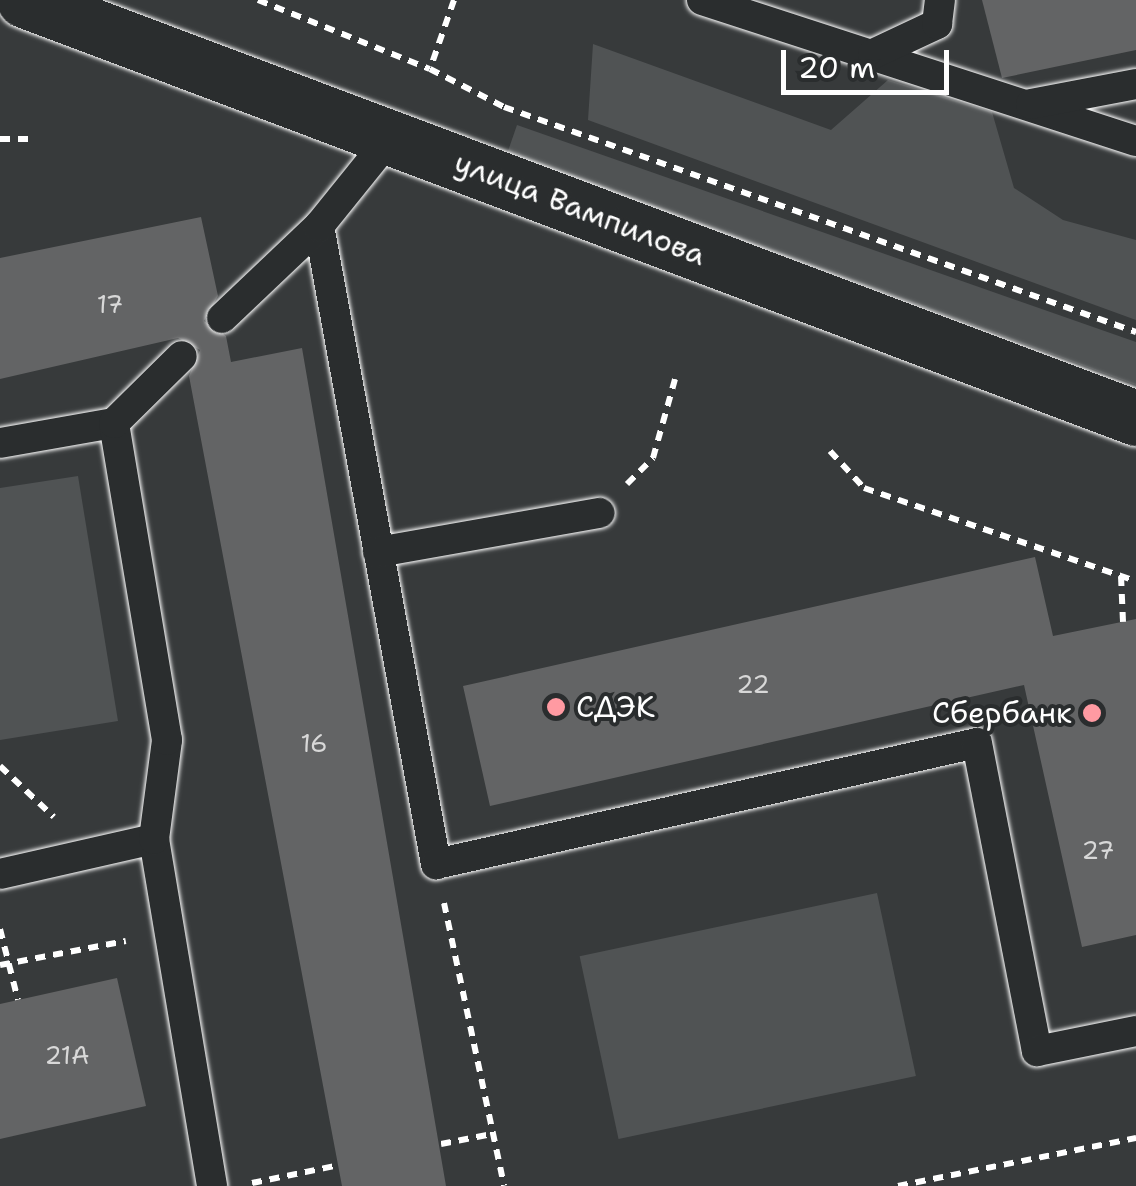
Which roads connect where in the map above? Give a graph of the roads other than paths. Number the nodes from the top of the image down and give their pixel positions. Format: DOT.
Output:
graph roads {
  1 [pos="24,0"];
  2 [pos="702,0"];
  3 [pos="940,0"];
  4 [pos="873,54"];
  5 [pos="1136,84"];
  6 [pos="1025,105"];
  7 [pos="390,138"];
  8 [pos="1136,141"];
  9 [pos="318,226"];
  10 [pos="222,318"];
  11 [pos="182,356"];
  12 [pos="1136,418"];
  13 [pos="114,423"];
  14 [pos="0,443"];
  15 [pos="600,512"];
  16 [pos="378,552"];
  17 [pos="154,839"];
  18 [pos="0,874"];
  19 [pos="1136,1031"];
  20 [pos="212,1186"];
  1 -- 7 [label="street, улица Вампилова"];
  2 -- 4 [label="lane"];
  3 -- 4 [label="lane"];
  4 -- 6 [label="lane"];
  5 -- 6 [label="lane"];
  6 -- 8 [label="lane"];
  7 -- 9 [label="lane"];
  7 -- 12 [label="street, улица Вампилова"];
  9 -- 10 [label="lane"];
  9 -- 16 [label="lane"];
  11 -- 13 [label="lane"];
  13 -- 14 [label="lane"];
  13 -- 17 [label="lane"];
  15 -- 16 [label="lane"];
  16 -- 19 [label="lane"];
  17 -- 18 [label="lane"];
  17 -- 20 [label="lane"];
}
